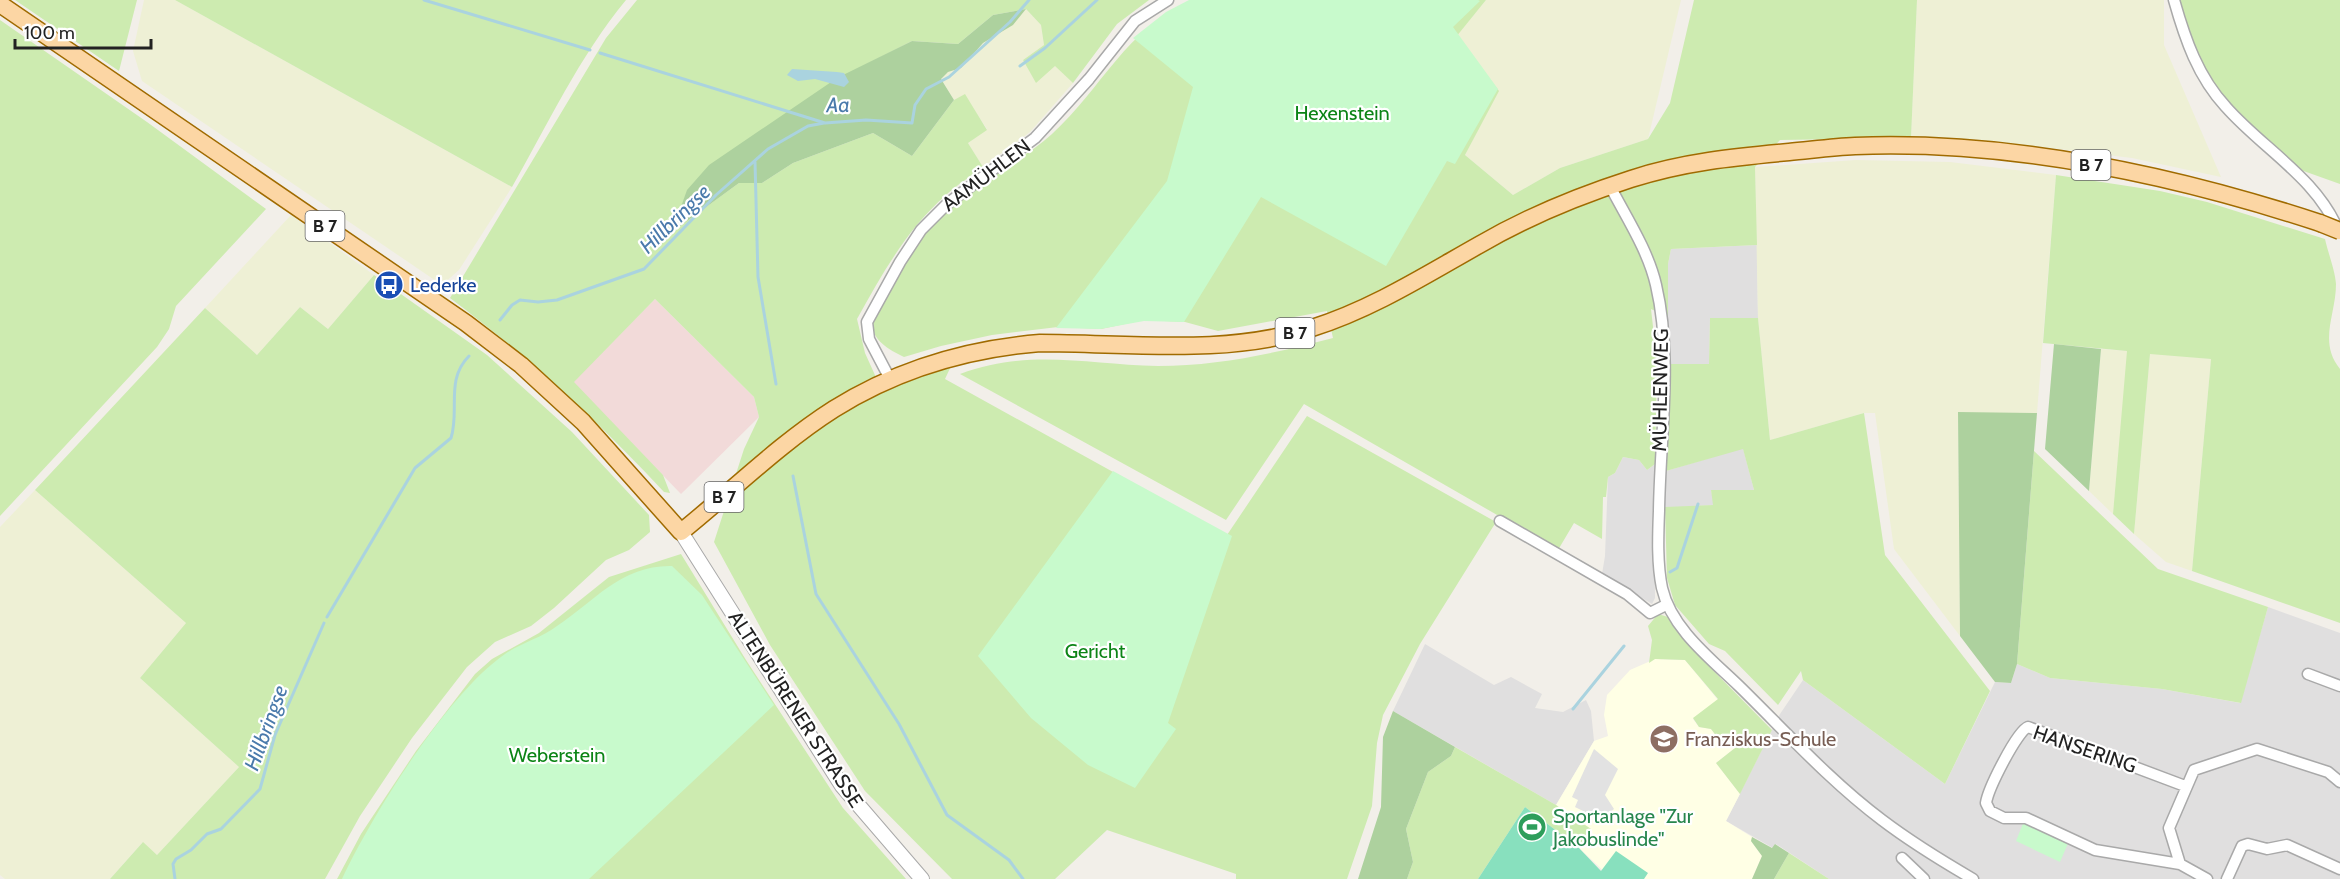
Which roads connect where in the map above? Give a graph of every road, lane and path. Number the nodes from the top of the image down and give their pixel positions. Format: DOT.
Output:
graph roads {
  1 [pos="1168,0"];
  2 [pos="2174,0"];
  3 [pos="0,4"];
  4 [pos="1610,186"];
  5 [pos="2340,232"];
  6 [pos="890,379"];
  7 [pos="1500,521"];
  8 [pos="681,532"];
  9 [pos="1666,605"];
  10 [pos="2308,674"];
  11 [pos="2340,686"];
  12 [pos="2340,782"];
  13 [pos="2185,786"];
  14 [pos="1902,858"];
  15 [pos="2180,864"];
  16 [pos="2340,869"];
  17 [pos="2190,875"];
  18 [pos="922,879"];
  19 [pos="1924,879"];
  20 [pos="1974,879"];
  21 [pos="2207,879"];
  22 [pos="2227,879"];
  1 -- 6 [label="street, AAMÜHLEN"];
  2 -- 5 [label="street"];
  3 -- 8 [label="main road, B 7"];
  4 -- 5 [label="main road, B 7, bridge"];
  4 -- 6 [label="main road, B 7"];
  4 -- 9 [label="street, MÜHLENWEG"];
  6 -- 8 [label="main road, B 7"];
  7 -- 9 [label="street"];
  8 -- 18 [label="street, ALTENBÜRENER STRASSE"];
  9 -- 20 [label="street, MÜHLENWEG"];
  10 -- 11 [label="street"];
  12 -- 13 [label="street"];
  13 -- 15 [label="street"];
  13 -- 15 [label="street, HANSERING"];
  14 -- 19 [label="street"];
  15 -- 17 [label="street"];
  16 -- 22 [label="street"];
  17 -- 21 [label="street"];
}
